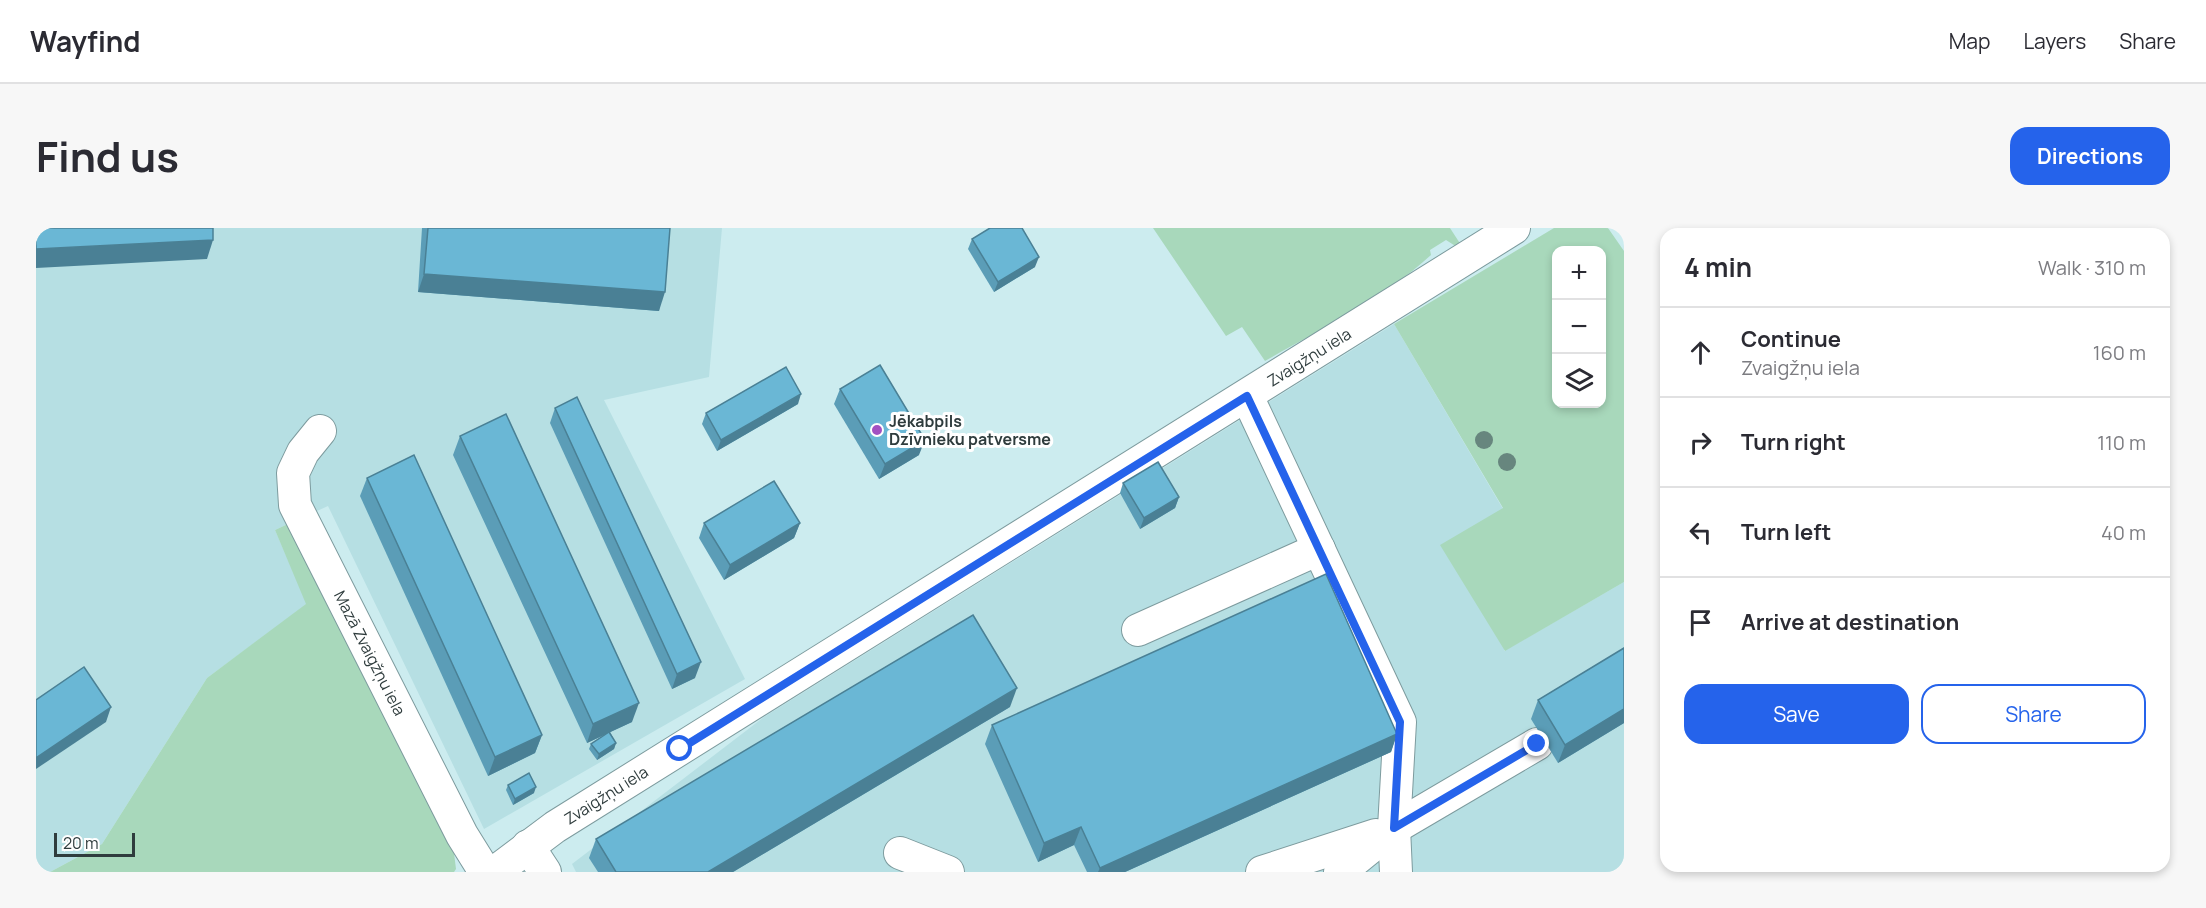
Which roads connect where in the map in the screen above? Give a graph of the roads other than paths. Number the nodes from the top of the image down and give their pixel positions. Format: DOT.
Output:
graph roads {
  1 [pos="1514,228"];
  2 [pos="1247,396"];
  3 [pos="320,431"];
  4 [pos="1319,549"];
  5 [pos="1138,630"];
  6 [pos="1537,744"];
  7 [pos="1394,828"];
  8 [pos="528,846"];
  9 [pos="900,853"];
  10 [pos="486,872"];
  11 [pos="495,872"];
  12 [pos="545,872"];
  13 [pos="948,872"];
  14 [pos="1262,872"];
  15 [pos="1340,872"];
  16 [pos="1396,872"];
  1 -- 2 [label="street, Zvaigžņu iela"];
  2 -- 4 [label="street"];
  2 -- 8 [label="street, Zvaigžņu iela"];
  3 -- 10 [label="street, Mazā Zvaigžņu iela"];
  4 -- 5 [label="street"];
  4 -- 7 [label="street"];
  6 -- 7 [label="street"];
  7 -- 14 [label="street"];
  7 -- 15 [label="street"];
  7 -- 16 [label="street"];
  8 -- 11 [label="street, Zvaigžņu iela"];
  8 -- 12 [label="street"];
  9 -- 13 [label="street"];
}
